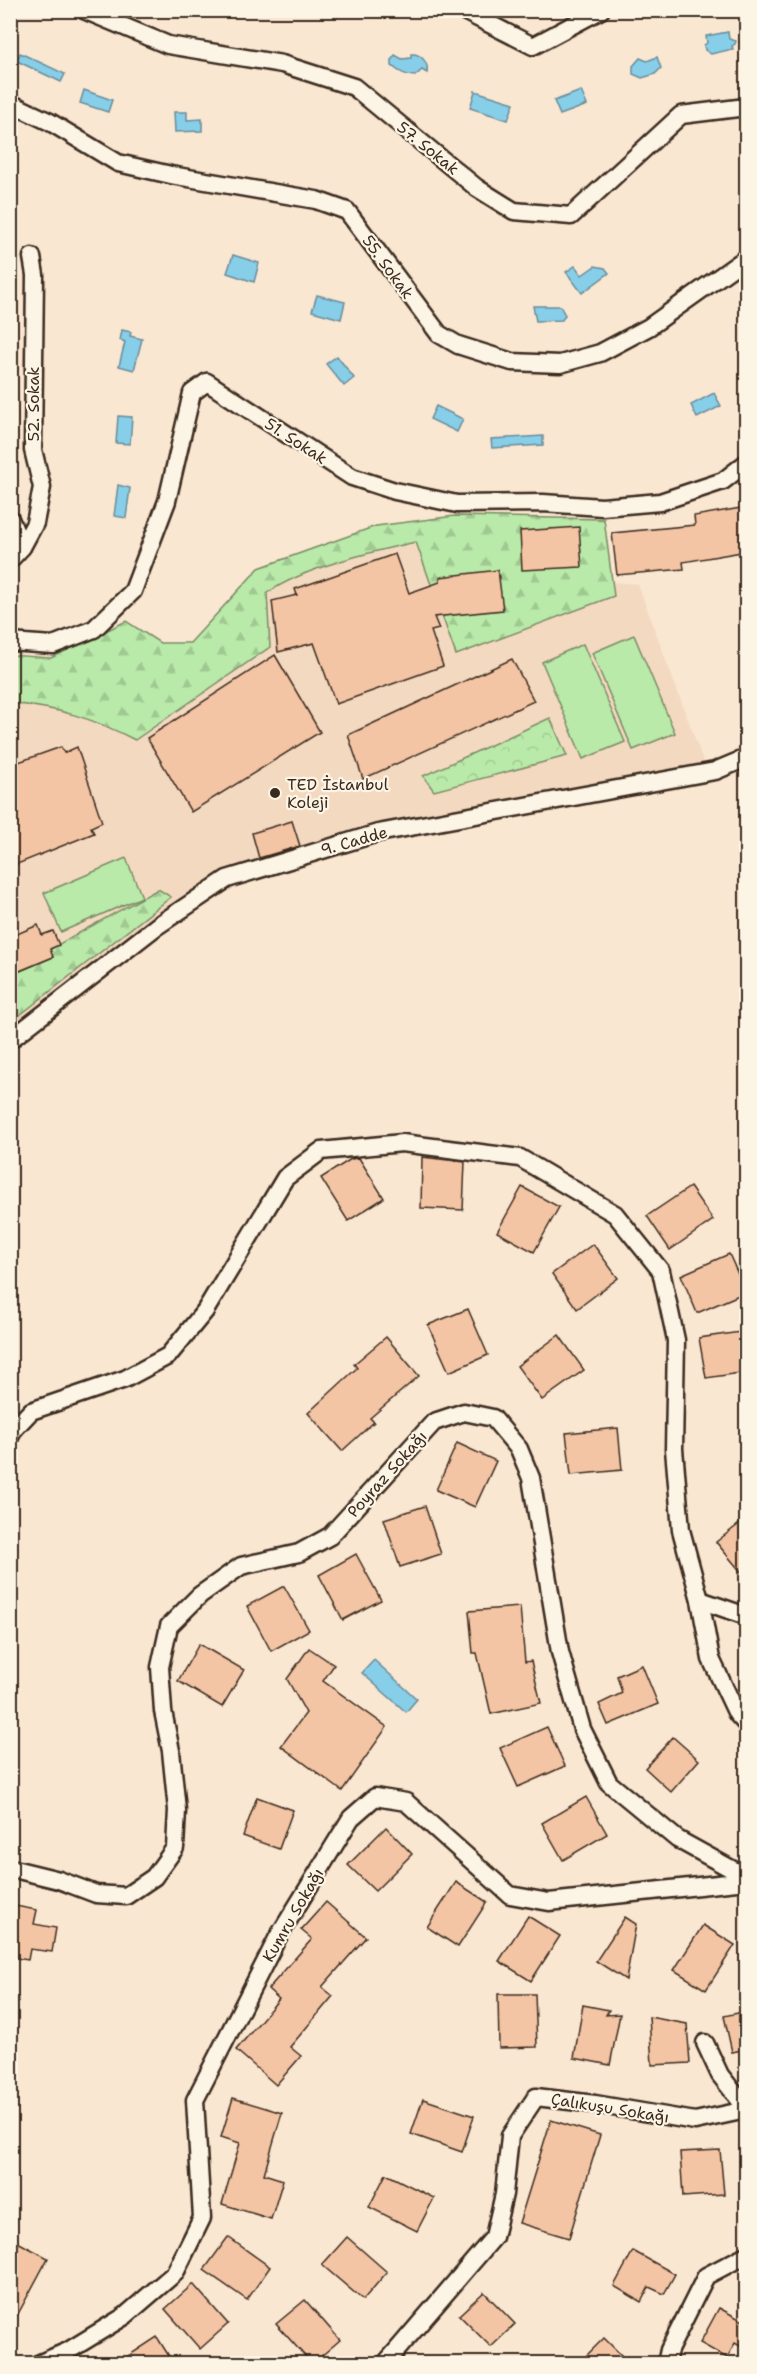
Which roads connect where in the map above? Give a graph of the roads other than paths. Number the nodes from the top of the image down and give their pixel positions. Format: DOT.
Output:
graph roads {
  1 [pos="84,10"];
  2 [pos="462,10"];
  3 [pos="601,10"];
  4 [pos="10,103"];
  5 [pos="747,107"];
  6 [pos="32,257"];
  7 [pos="747,258"];
  8 [pos="747,463"];
  9 [pos="10,519"];
  10 [pos="22,547"];
  11 [pos="10,560"];
  12 [pos="10,642"];
  13 [pos="747,758"];
  14 [pos="10,1040"];
  15 [pos="10,1437"];
  16 [pos="700,1600"];
  17 [pos="747,1616"];
  18 [pos="747,1724"];
  19 [pos="10,1868"];
  20 [pos="747,1879"];
  21 [pos="705,2043"];
  22 [pos="747,2109"];
  23 [pos="747,2255"];
  24 [pos="38,2364"];
  25 [pos="385,2364"];
  26 [pos="666,2364"];
  1 -- 5 [label="street, 57. Sokak"];
  2 -- 3 [label="street"];
  4 -- 7 [label="street, 55. Sokak"];
  6 -- 10 [label="street, 52. Sokak"];
  8 -- 12 [label="street, 51. Sokak"];
  9 -- 10 [label="street"];
  10 -- 11 [label="street, 52. Sokak"];
  13 -- 14 [label="street, 9. Cadde"];
  15 -- 16 [label="street"];
  16 -- 17 [label="street"];
  16 -- 18 [label="street"];
  19 -- 20 [label="street, Poyraz Sokağı"];
  20 -- 24 [label="street, Kumru Sokağı"];
  21 -- 22 [label="street, Çalıkuşu Sokağı"];
  22 -- 25 [label="street, Çalıkuşu Sokağı"];
  23 -- 26 [label="street"];
}
